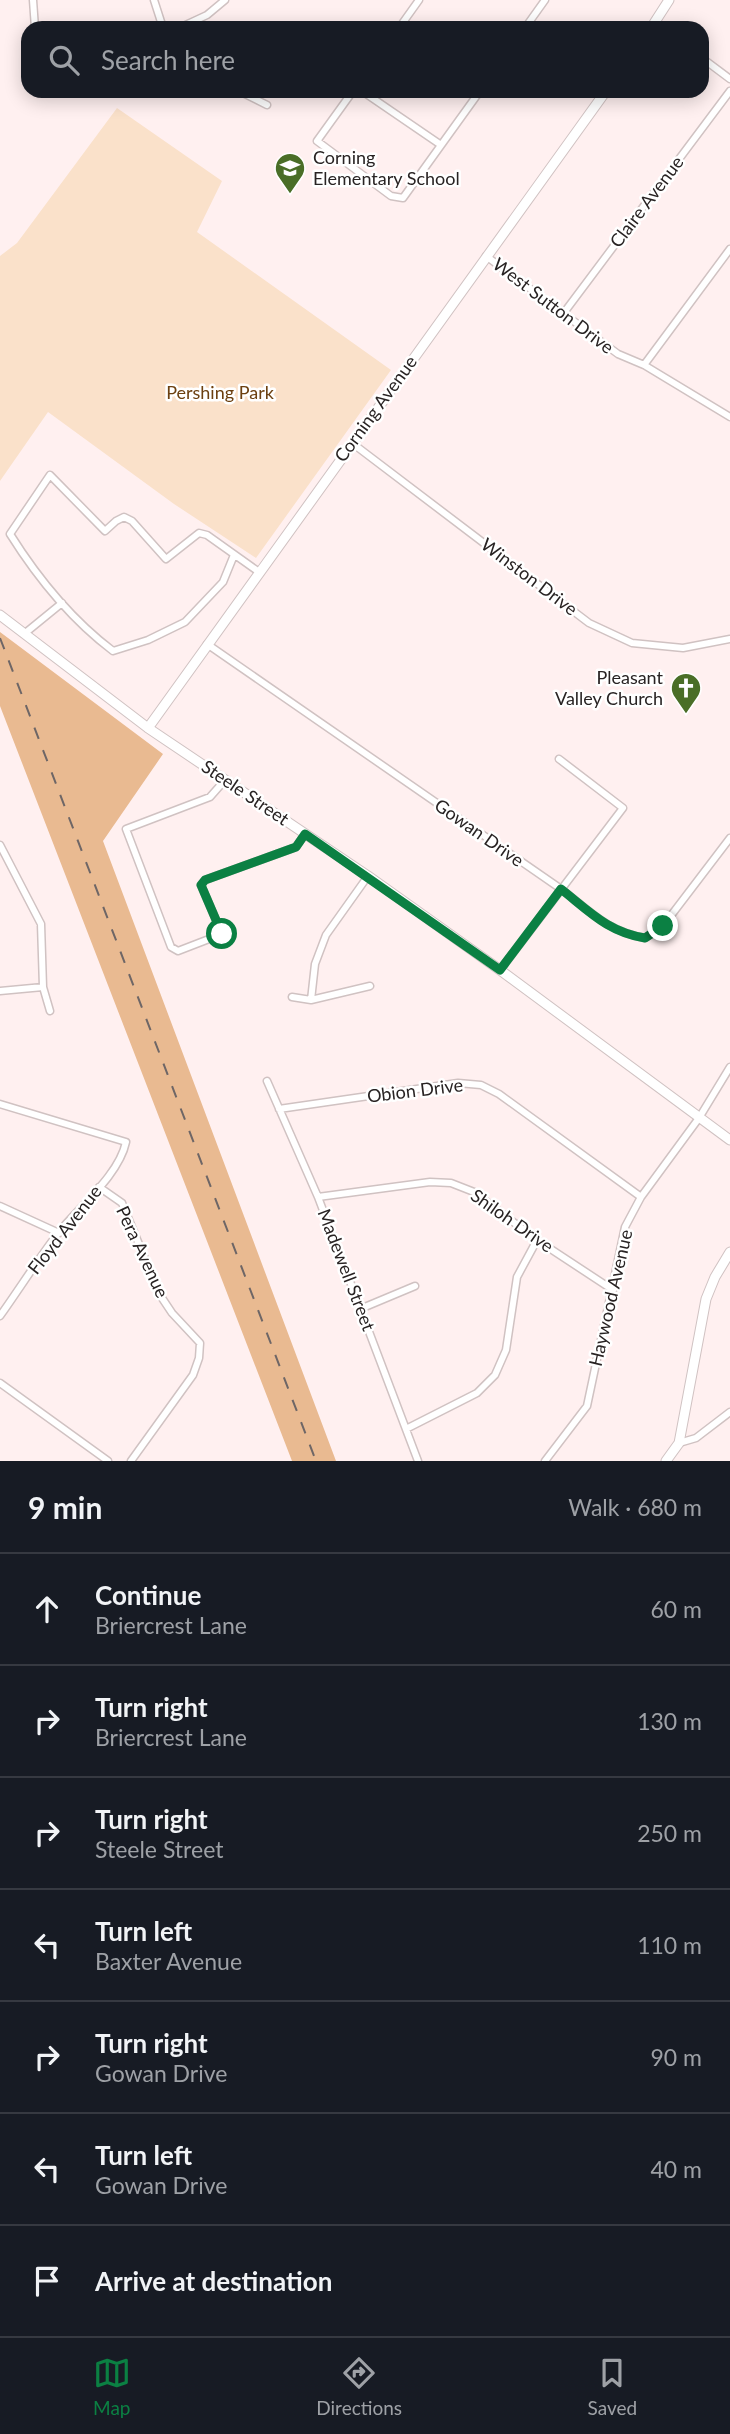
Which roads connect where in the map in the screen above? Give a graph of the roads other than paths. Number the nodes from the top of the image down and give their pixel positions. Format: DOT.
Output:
graph roads {
  1 [pos="33,0"];
  2 [pos="155,0"];
  3 [pos="225,0"];
  4 [pos="419,0"];
  5 [pos="545,0"];
  6 [pos="668,0"];
  7 [pos="34,21"];
  8 [pos="161,21"];
  9 [pos="194,21"];
  10 [pos="404,21"];
  11 [pos="530,21"];
  12 [pos="658,21"];
  13 [pos="709,63"];
  14 [pos="730,79"];
  15 [pos="730,91"];
  16 [pos="254,98"];
  17 [pos="348,98"];
  18 [pos="372,98"];
  19 [pos="475,98"];
  20 [pos="601,98"];
  21 [pos="267,104"];
  22 [pos="442,145"];
  23 [pos="730,248"];
  24 [pos="486,256"];
  25 [pos="563,314"];
  26 [pos="644,365"];
  27 [pos="730,418"];
  28 [pos="352,443"];
  29 [pos="234,555"];
  30 [pos="259,572"];
  31 [pos="62,603"];
  32 [pos="0,615"];
  33 [pos="24,634"];
  34 [pos="730,639"];
  35 [pos="207,644"];
  36 [pos="148,727"];
  37 [pos="559,759"];
  38 [pos="226,780"];
  39 [pos="305,834"];
  40 [pos="730,838"];
  41 [pos="0,845"];
  42 [pos="368,876"];
  43 [pos="561,889"];
  44 [pos="500,970"];
  45 [pos="370,986"];
  46 [pos="43,987"];
  47 [pos="0,991"];
  48 [pos="292,997"];
  49 [pos="311,1000"];
  50 [pos="50,1011"];
  51 [pos="730,1067"];
  52 [pos="267,1081"];
  53 [pos="0,1104"];
  54 [pos="279,1109"];
  55 [pos="699,1118"];
  56 [pos="730,1140"];
  57 [pos="99,1187"];
  58 [pos="318,1197"];
  59 [pos="641,1197"];
  60 [pos="0,1206"];
  61 [pos="59,1233"];
  62 [pos="537,1240"];
  63 [pos="730,1252"];
  64 [pos="415,1286"];
  65 [pos="613,1290"];
  66 [pos="360,1309"];
  67 [pos="0,1316"];
  68 [pos="0,1383"];
  69 [pos="730,1412"];
  70 [pos="406,1429"];
  71 [pos="679,1443"];
  72 [pos="97,1454"];
  73 [pos="92,1461"];
  74 [pos="108,1461"];
  75 [pos="131,1461"];
  76 [pos="418,1461"];
  77 [pos="545,1461"];
  78 [pos="666,1461"];
  1 -- 7 [label="street"];
  2 -- 8 [label="street"];
  3 -- 9 [label="street"];
  4 -- 10 [label="street"];
  5 -- 11 [label="street"];
  6 -- 12 [label="street"];
  13 -- 14 [label="street"];
  15 -- 25 [label="street, Claire Avenue"];
  16 -- 21 [label="street"];
  17 -- 22 [label="street"];
  18 -- 22 [label="street"];
  19 -- 22 [label="street"];
  20 -- 24 [label="street, Corning Avenue"];
  23 -- 26 [label="street"];
  24 -- 25 [label="street, West Sutton Drive"];
  24 -- 28 [label="street, Corning Avenue"];
  25 -- 26 [label="street, West Sutton Drive"];
  26 -- 27 [label="street, West Sutton Drive"];
  28 -- 30 [label="street, Corning Avenue"];
  28 -- 34 [label="street, Winston Drive"];
  29 -- 30 [label="street"];
  29 -- 31 [label="street"];
  29 -- 31 [label="street"];
  30 -- 35 [label="street, Corning Avenue"];
  31 -- 33 [label="street"];
  32 -- 33 [label="street, Steele Street"];
  33 -- 36 [label="street, Steele Street"];
  35 -- 36 [label="street, Corning Avenue"];
  35 -- 43 [label="street, Gowan Drive"];
  36 -- 38 [label="street, Steele Street"];
  37 -- 43 [label="street"];
  38 -- 39 [label="street, Steele Street"];
  38 -- 39 [label="street"];
  39 -- 42 [label="street, Steele Street"];
  40 -- 43 [label="street, Gowan Drive"];
  41 -- 46 [label="street"];
  42 -- 44 [label="street, Steele Street"];
  42 -- 49 [label="street"];
  43 -- 44 [label="street"];
  44 -- 55 [label="street, Steele Street"];
  45 -- 49 [label="street"];
  46 -- 47 [label="street"];
  46 -- 50 [label="street"];
  48 -- 49 [label="street"];
  51 -- 55 [label="street, Haywood Avenue"];
  52 -- 54 [label="street, Madewell Street"];
  53 -- 57 [label="street, Floyd Avenue"];
  54 -- 58 [label="street, Madewell Street"];
  54 -- 59 [label="street, Obion Drive"];
  55 -- 56 [label="street, Steele Street"];
  55 -- 59 [label="street, Haywood Avenue"];
  57 -- 61 [label="street, Floyd Avenue"];
  57 -- 75 [label="street, Pera Avenue"];
  58 -- 62 [label="street, Shiloh Drive"];
  58 -- 66 [label="street, Madewell Street"];
  59 -- 65 [label="street, Haywood Avenue"];
  60 -- 61 [label="street"];
  61 -- 67 [label="street, Floyd Avenue"];
  62 -- 65 [label="street, Shiloh Drive"];
  62 -- 70 [label="street"];
  63 -- 71 [label="street"];
  64 -- 66 [label="street"];
  65 -- 77 [label="street, Haywood Avenue"];
  66 -- 70 [label="street, Madewell Street"];
  68 -- 72 [label="street"];
  69 -- 71 [label="street"];
  70 -- 76 [label="street, Madewell Street"];
  71 -- 78 [label="street"];
  72 -- 73 [label="street"];
  72 -- 74 [label="street"];
}
